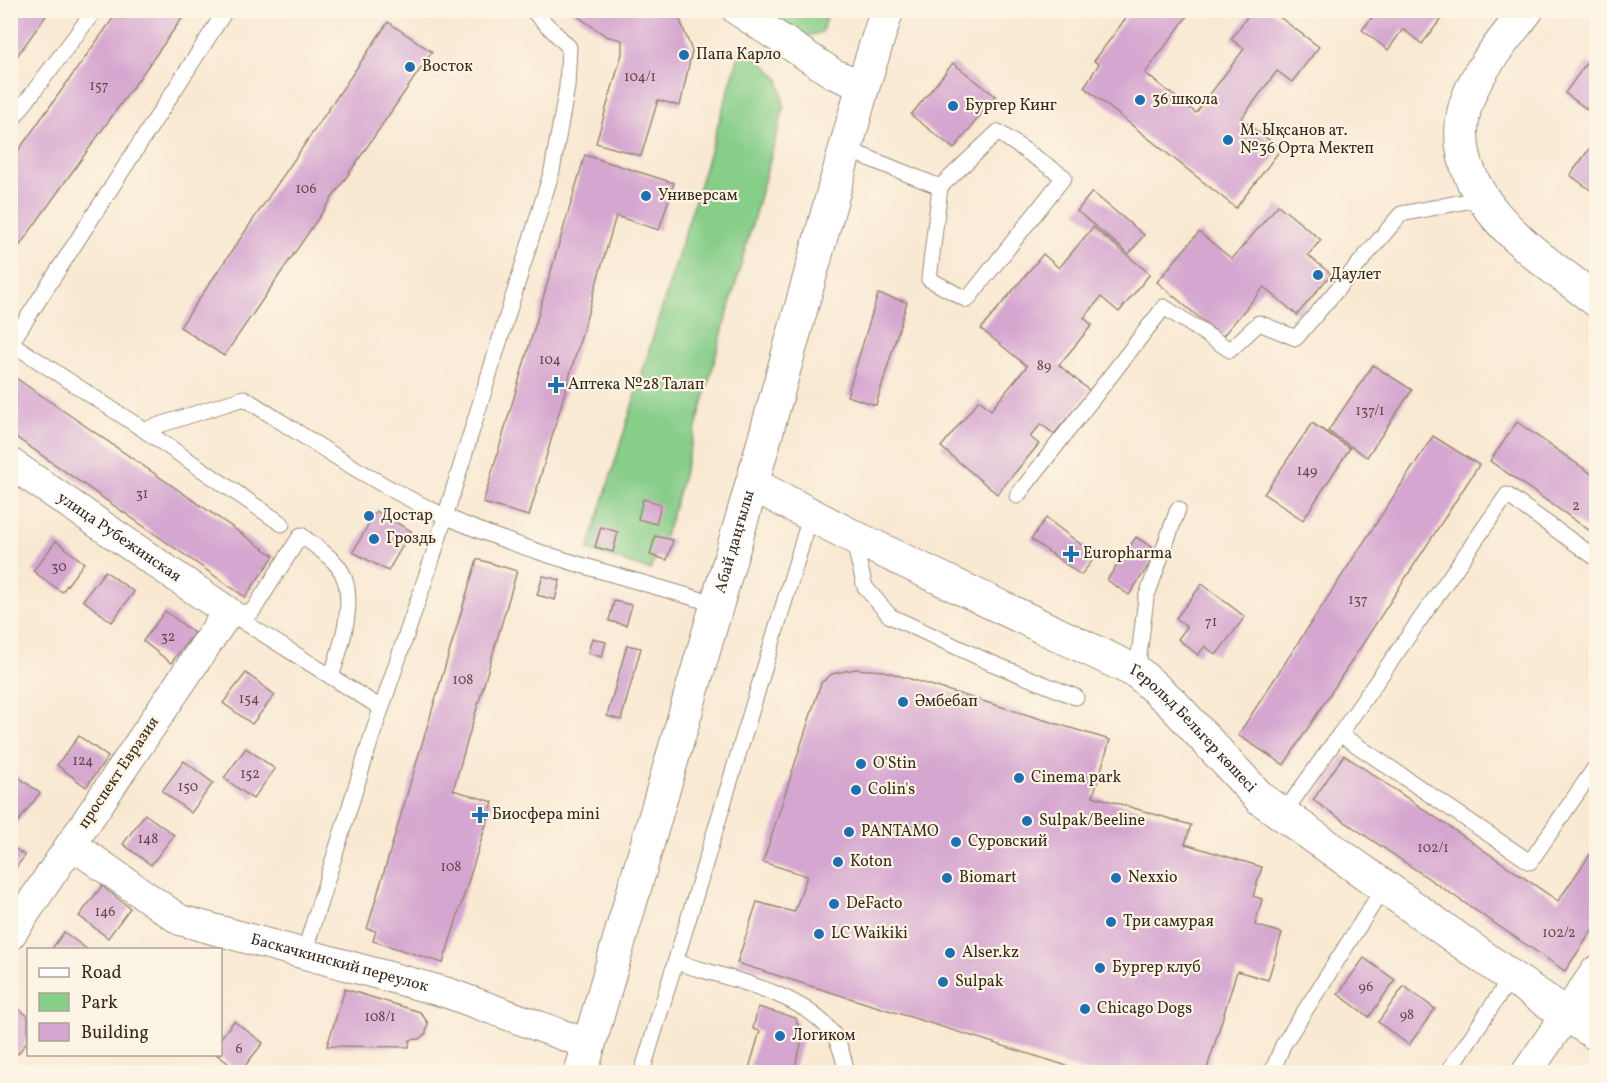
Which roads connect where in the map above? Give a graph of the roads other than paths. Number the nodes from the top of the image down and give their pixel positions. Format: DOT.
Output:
graph roads {
  1 [pos="94,10"];
  2 [pos="226,10"];
  3 [pos="532,10"];
  4 [pos="737,10"];
  5 [pos="887,10"];
  6 [pos="1527,10"];
  7 [pos="863,86"];
  8 [pos="10,123"];
  9 [pos="846,149"];
  10 [pos="940,187"];
  11 [pos="1483,198"];
  12 [pos="1596,300"];
  13 [pos="144,430"];
  14 [pos="10,463"];
  15 [pos="752,484"];
  16 [pos="1017,496"];
  17 [pos="1178,509"];
  18 [pos="811,514"];
  19 [pos="444,516"];
  20 [pos="282,524"];
  21 [pos="852,536"];
  22 [pos="1596,558"];
  23 [pos="718,605"];
  24 [pos="228,612"];
  25 [pos="1137,672"];
  26 [pos="331,677"];
  27 [pos="1076,697"];
  28 [pos="381,708"];
  29 [pos="1340,734"];
  30 [pos="1596,765"];
  31 [pos="1283,814"];
  32 [pos="71,844"];
  33 [pos="1384,886"];
  34 [pos="10,935"];
  35 [pos="304,953"];
  36 [pos="675,962"];
  37 [pos="1596,971"];
  38 [pos="1511,977"];
  39 [pos="1566,1013"];
  40 [pos="1596,1034"];
  41 [pos="586,1059"];
  42 [pos="642,1072"];
  43 [pos="846,1072"];
  44 [pos="1272,1072"];
  45 [pos="1448,1072"];
  46 [pos="1527,1072"];
  1 -- 8 [label="lane"];
  2 -- 13 [label="lane"];
  3 -- 19 [label="lane"];
  4 -- 7 [label="street"];
  5 -- 7 [label="main road, Абай даңғылы"];
  6 -- 11 [label="main road"];
  7 -- 9 [label="main road, Абай даңғылы"];
  9 -- 10 [label="lane"];
  9 -- 15 [label="main road, Абай даңғылы"];
  10 -- 10 [label="lane"];
  11 -- 12 [label="main road"];
  11 -- 16 [label="lane"];
  13 -- 19 [label="lane"];
  13 -- 20 [label="lane"];
  14 -- 24 [label="street, улица Рубежинская"];
  15 -- 18 [label="main road, Герольд Бельгер көшесі"];
  15 -- 23 [label="main road, Абай даңғылы"];
  17 -- 25 [label="lane"];
  18 -- 21 [label="main road, Герольд Бельгер көшесі"];
  18 -- 36 [label="lane"];
  19 -- 23 [label="lane"];
  19 -- 28 [label="lane"];
  21 -- 25 [label="main road, Герольд Бельгер көшесі"];
  21 -- 27 [label="lane"];
  22 -- 29 [label="lane"];
  23 -- 41 [label="main road, Абай даңғылы"];
  24 -- 26 [label="lane"];
  24 -- 26 [label="lane"];
  24 -- 32 [label="street, проспект Евразия"];
  25 -- 31 [label="main road, Герольд Бельгер көшесі"];
  26 -- 28 [label="lane"];
  28 -- 35 [label="lane"];
  29 -- 30 [label="lane"];
  29 -- 31 [label="lane"];
  31 -- 33 [label="main road, Герольд Бельгер көшесі"];
  32 -- 34 [label="street, проспект Евразия"];
  32 -- 35 [label="street, Баскачкинский переулок"];
  33 -- 38 [label="main road, Герольд Бельгер көшесі"];
  33 -- 44 [label="lane"];
  35 -- 41 [label="street, Баскачкинский переулок"];
  36 -- 42 [label="lane"];
  36 -- 43 [label="lane"];
  37 -- 39 [label="street"];
  38 -- 39 [label="main road, Герольд Бельгер көшесі"];
  38 -- 45 [label="lane"];
  39 -- 40 [label="main road, Герольд Бельгер көшесі"];
  39 -- 46 [label="street"];
}
